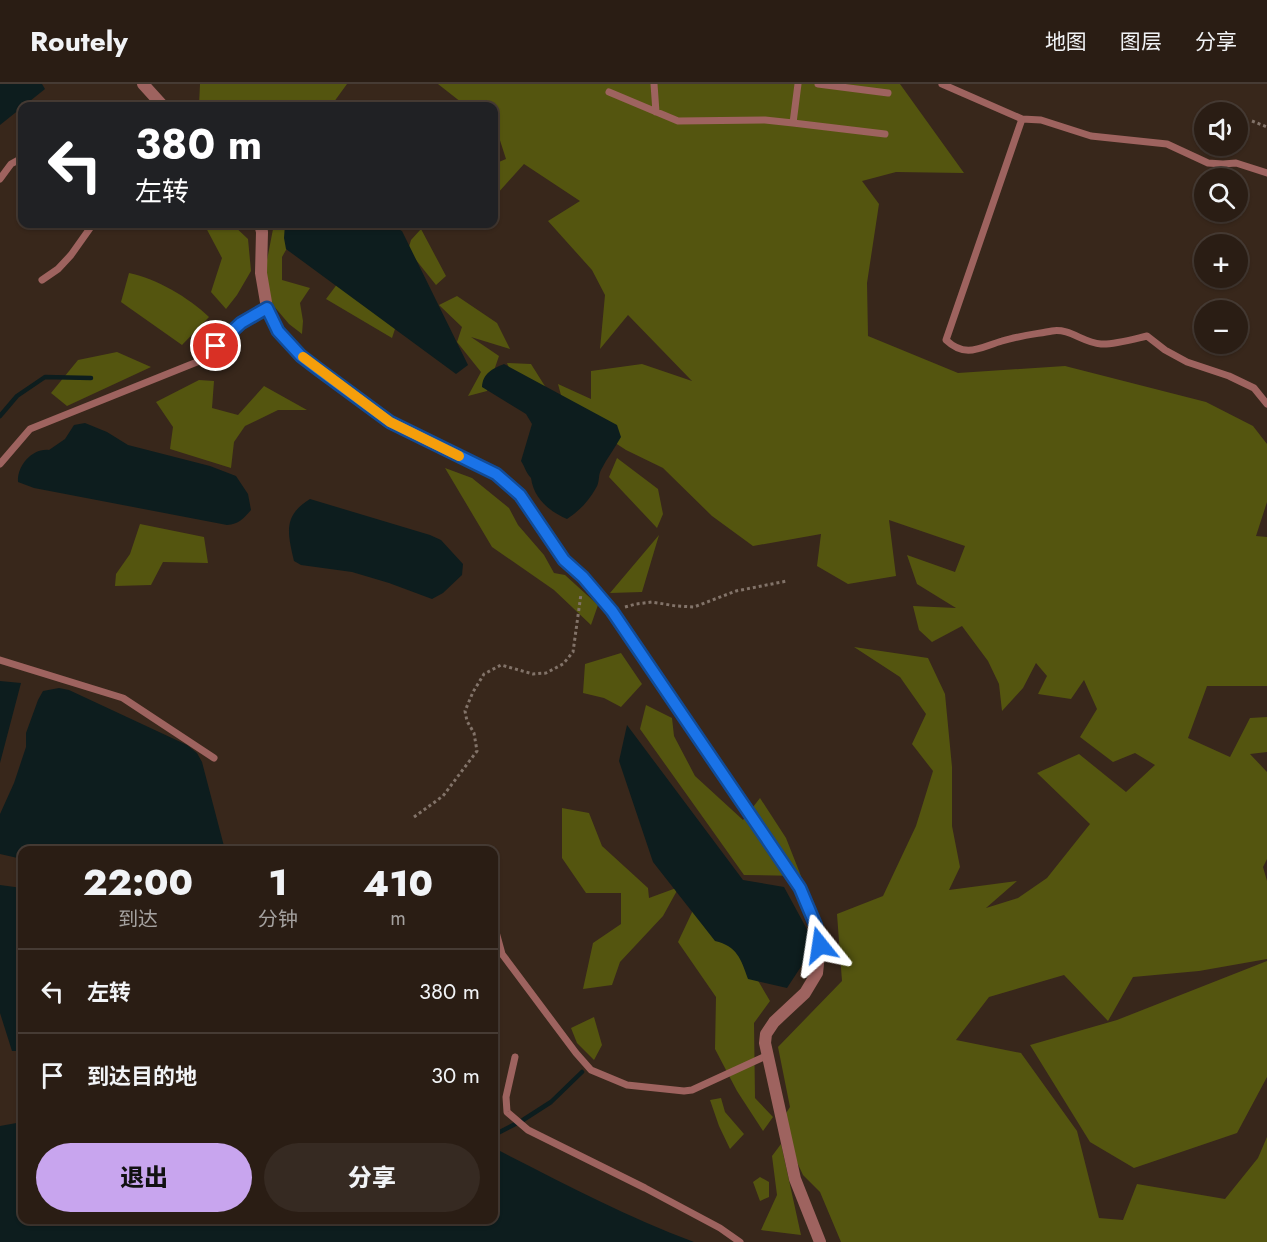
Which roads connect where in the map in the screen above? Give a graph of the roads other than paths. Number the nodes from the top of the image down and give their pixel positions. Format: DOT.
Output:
graph roads {
  1 [pos="143,84"];
  2 [pos="654,84"];
  3 [pos="798,84"];
  4 [pos="818,84"];
  5 [pos="942,84"];
  6 [pos="609,92"];
  7 [pos="888,93"];
  8 [pos="159,102"];
  9 [pos="656,112"];
  10 [pos="1022,119"];
  11 [pos="793,123"];
  12 [pos="885,134"];
  13 [pos="18,160"];
  14 [pos="1267,173"];
  15 [pos="0,179"];
  16 [pos="90,228"];
  17 [pos="261,228"];
  18 [pos="42,280"];
  19 [pos="267,308"];
  20 [pos="1267,404"];
  21 [pos="0,464"];
  22 [pos="0,660"];
  23 [pos="214,758"];
  24 [pos="498,939"];
  25 [pos="768,1055"];
  26 [pos="515,1057"];
  27 [pos="740,1242"];
  28 [pos="819,1242"];
  1 -- 8 [label="street"];
  2 -- 9 [label="lane"];
  3 -- 11 [label="lane"];
  4 -- 7 [label="lane"];
  5 -- 10 [label="lane"];
  6 -- 9 [label="lane"];
  9 -- 11 [label="lane"];
  10 -- 14 [label="lane"];
  10 -- 20 [label="lane"];
  11 -- 12 [label="lane"];
  13 -- 15 [label="lane"];
  16 -- 18 [label="lane"];
  17 -- 19 [label="street"];
  19 -- 21 [label="lane"];
  19 -- 25 [label="street"];
  22 -- 23 [label="lane"];
  24 -- 25 [label="lane"];
  25 -- 28 [label="street"];
  26 -- 27 [label="lane"];
}
